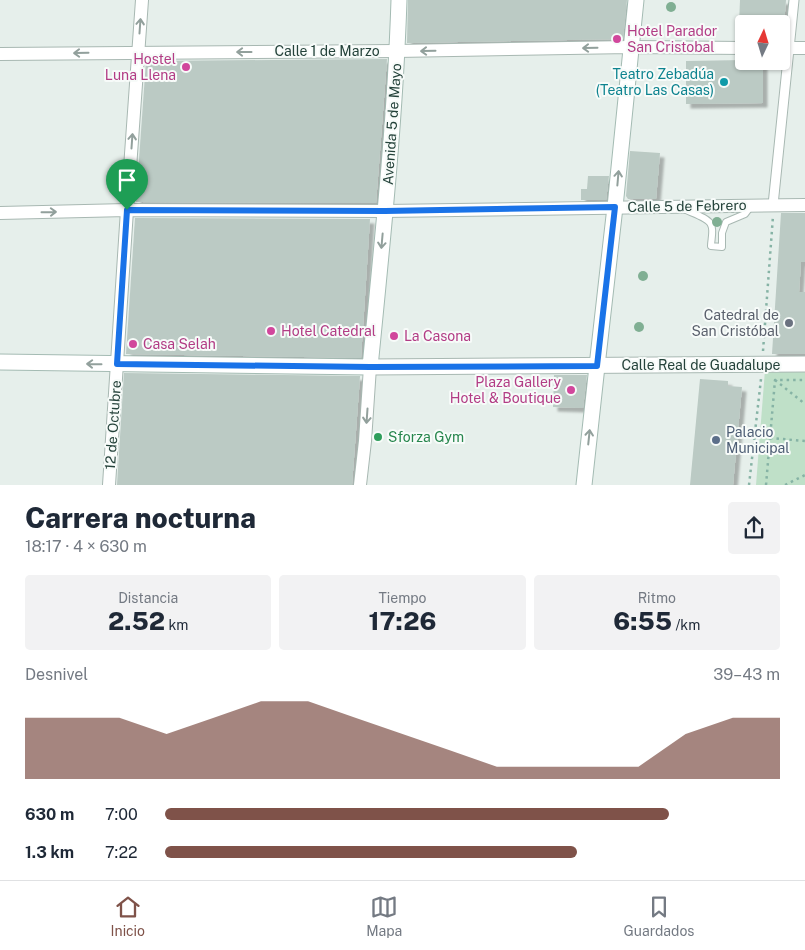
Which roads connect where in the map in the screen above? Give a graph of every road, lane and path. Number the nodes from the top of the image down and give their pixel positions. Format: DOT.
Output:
graph roads {
  1 [pos="142,0"];
  2 [pos="399,0"];
  3 [pos="636,0"];
  4 [pos="794,0"];
  5 [pos="790,21"];
  6 [pos="630,47"];
  7 [pos="735,48"];
  8 [pos="790,48"];
  9 [pos="805,48"];
  10 [pos="397,51"];
  11 [pos="138,52"];
  12 [pos="0,54"];
  13 [pos="783,70"];
  14 [pos="805,204"];
  15 [pos="751,205"];
  16 [pos="773,205"];
  17 [pos="675,206"];
  18 [pos="615,207"];
  19 [pos="127,210"];
  20 [pos="385,211"];
  21 [pos="0,213"];
  22 [pos="0,362"];
  23 [pos="117,364"];
  24 [pos="805,364"];
  25 [pos="766,365"];
  26 [pos="597,366"];
  27 [pos="370,367"];
  28 [pos="775,380"];
  29 [pos="805,380"];
  30 [pos="805,404"];
  31 [pos="770,438"];
  32 [pos="805,441"];
  33 [pos="805,475"];
  34 [pos="109,485"];
  35 [pos="360,485"];
  36 [pos="584,485"];
  37 [pos="749,485"];
  38 [pos="766,485"];
  39 [pos="785,485"];
  11 -- 1 [label="street, 12 de Octubre, one-way"];
  2 -- 10 [label="main road, Avenida 5 de Mayo"];
  3 -- 6 [label="main road"];
  4 -- 5 [label="street"];
  6 -- 7 [label="street, Calle 1 de Marzo"];
  6 -- 10 [label="street, Calle 1 de Marzo, one-way"];
  18 -- 6 [label="main road, one-way"];
  8 -- 9 [label="street"];
  10 -- 11 [label="street, Calle 1 de Marzo, one-way"];
  10 -- 20 [label="main road, Avenida 5 de Mayo"];
  11 -- 12 [label="street, Calle 1 de Marzo, one-way"];
  19 -- 11 [label="street, 12 de Octubre, one-way"];
  13 -- 16 [label="street"];
  14 -- 16 [label="street, Calle 5 de Febrero"];
  15 -- 16 [label="street, Calle 5 de Febrero"];
  15 -- 17 [label="street, Calle 5 de Febrero"];
  15 -- 17 [label="lane"];
  16 -- 25 [label="path"];
  17 -- 18 [label="street, Calle 5 de Febrero"];
  18 -- 20 [label="street, Calle 5 de Febrero"];
  18 -- 26 [label="main road"];
  19 -- 20 [label="street, Calle 5 de Febrero"];
  21 -- 19 [label="street, Calle 5 de Febrero, one-way"];
  19 -- 23 [label="street, 12 de Octubre"];
  20 -- 27 [label="main road, Avenida 5 de Mayo, one-way"];
  23 -- 22 [label="main road, Calle Real de Guadalupe, one-way"];
  23 -- 27 [label="main road, Calle Real de Guadalupe"];
  23 -- 34 [label="street, 12 de Octubre"];
  24 -- 25 [label="main road, Calle Real de Guadalupe"];
  25 -- 26 [label="main road, Calle Real de Guadalupe"];
  25 -- 28 [label="path"];
  25 -- 37 [label="path"];
  26 -- 27 [label="main road, Calle Real de Guadalupe"];
  36 -- 26 [label="main road, one-way"];
  27 -- 35 [label="street, one-way"];
  28 -- 29 [label="path"];
  28 -- 30 [label="path"];
  28 -- 31 [label="path"];
  31 -- 32 [label="path"];
  31 -- 38 [label="path"];
  33 -- 39 [label="path"];
}
